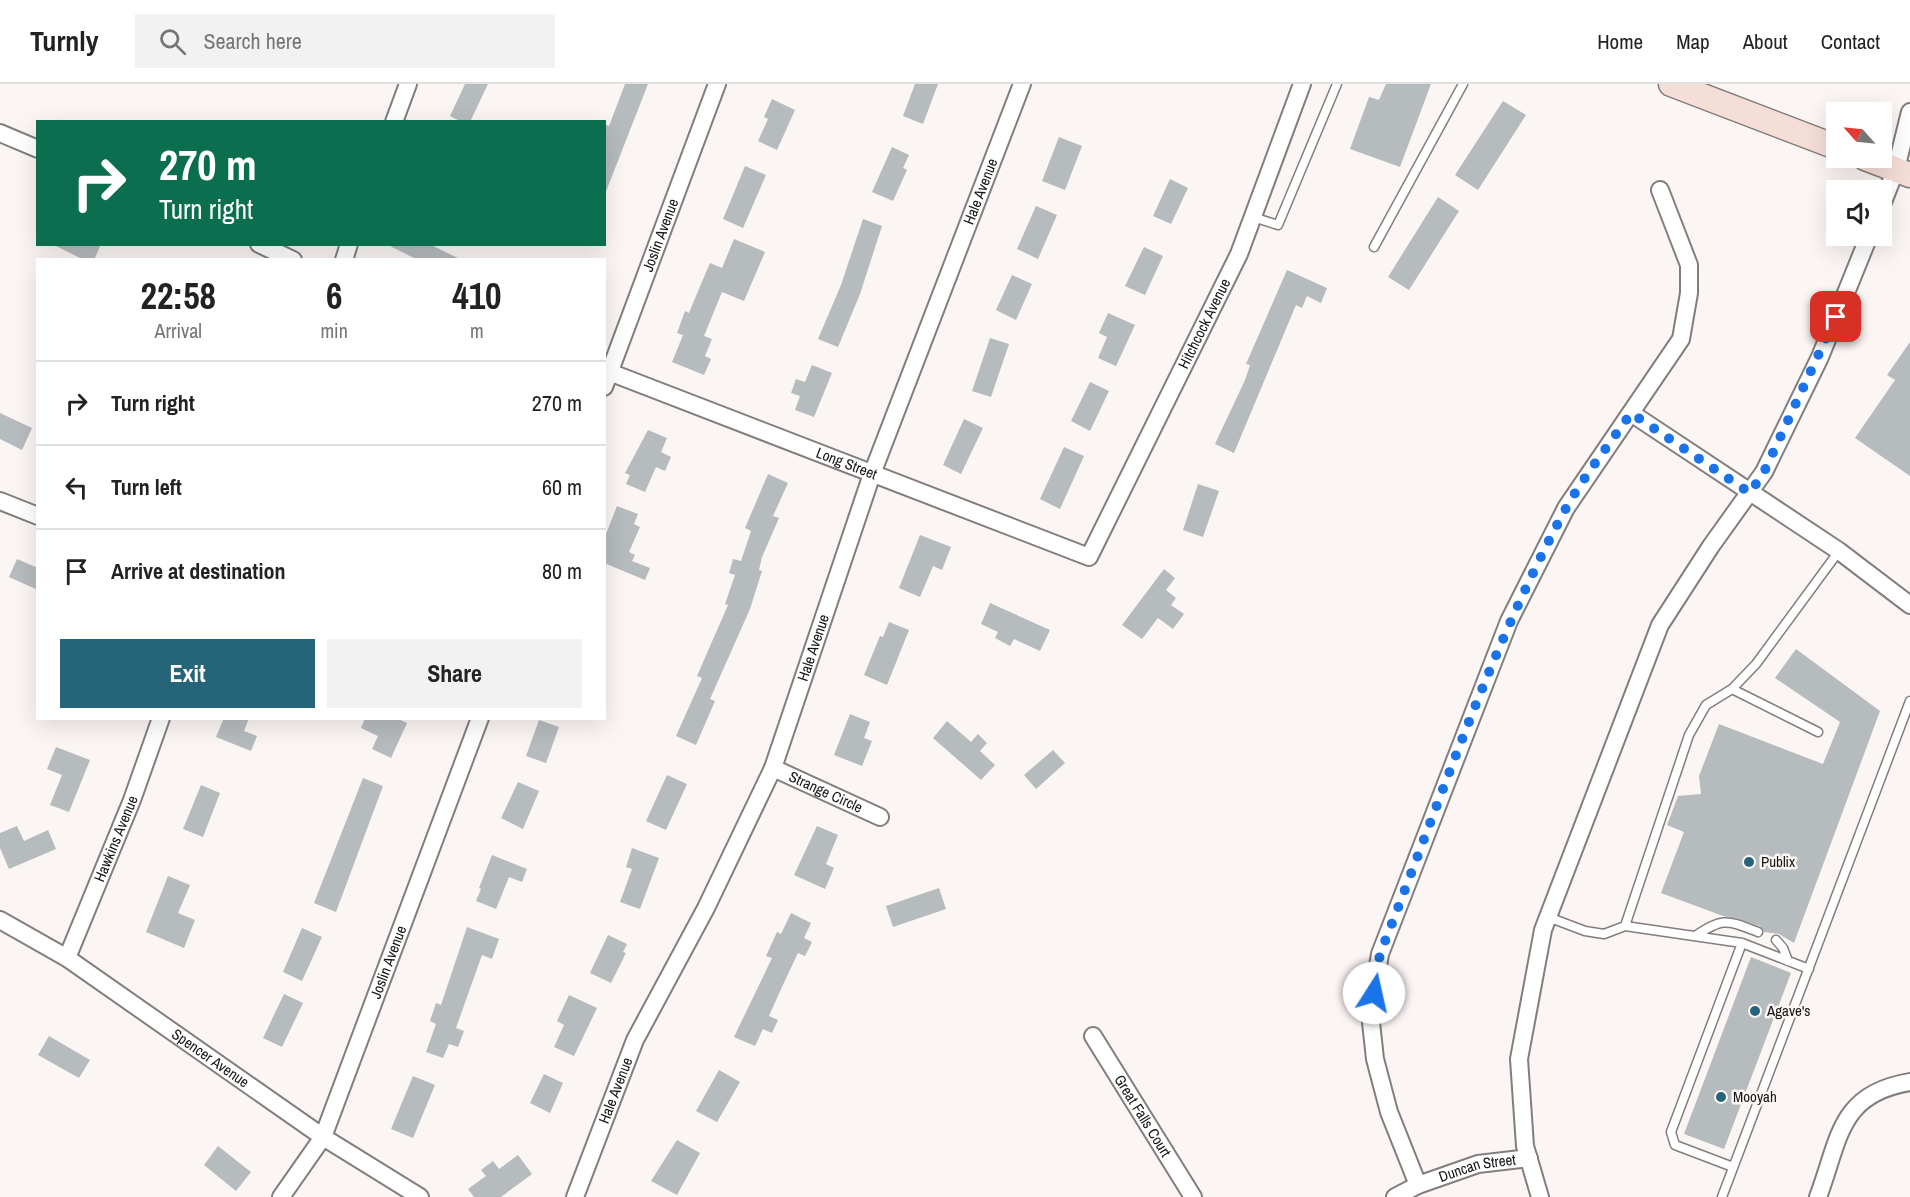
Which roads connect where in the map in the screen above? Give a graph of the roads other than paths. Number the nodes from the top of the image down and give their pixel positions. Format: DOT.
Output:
graph roads {
  1 [pos="408,84"];
  2 [pos="717,84"];
  3 [pos="1022,84"];
  4 [pos="1302,84"];
  5 [pos="1336,84"];
  6 [pos="1463,84"];
  7 [pos="1671,84"];
  8 [pos="1910,112"];
  9 [pos="395,120"];
  10 [pos="0,133"];
  11 [pos="1826,143"];
  12 [pos="36,148"];
  13 [pos="1903,172"];
  14 [pos="1660,190"];
  15 [pos="1892,190"];
  16 [pos="1253,218"];
  17 [pos="262,246"];
  18 [pos="1865,246"];
  19 [pos="1374,247"];
  20 [pos="289,258"];
  21 [pos="606,376"];
  22 [pos="1631,413"];
  23 [pos="872,474"];
  24 [pos="1750,493"];
  25 [pos="0,501"];
  26 [pos="36,515"];
  27 [pos="1839,551"];
  28 [pos="1089,557"];
  29 [pos="1910,605"];
  30 [pos="1732,689"];
  31 [pos="1910,701"];
  32 [pos="160,720"];
  33 [pos="479,720"];
  34 [pos="1818,732"];
  35 [pos="773,768"];
  36 [pos="880,818"];
  37 [pos="1548,917"];
  38 [pos="0,920"];
  39 [pos="1625,926"];
  40 [pos="1758,932"];
  41 [pos="1695,936"];
  42 [pos="1776,940"];
  43 [pos="1742,943"];
  44 [pos="68,958"];
  45 [pos="1788,961"];
  46 [pos="1809,969"];
  47 [pos="1093,1036"];
  48 [pos="1910,1082"];
  49 [pos="323,1137"];
  50 [pos="1529,1158"];
  51 [pos="1733,1167"];
  52 [pos="1418,1185"];
  53 [pos="281,1197"];
  54 [pos="420,1197"];
  55 [pos="574,1197"];
  56 [pos="1192,1197"];
  57 [pos="1395,1197"];
  58 [pos="1540,1197"];
  59 [pos="1722,1197"];
  60 [pos="1818,1197"];
  1 -- 9 [label="street"];
  2 -- 21 [label="street, Joslin Avenue"];
  3 -- 23 [label="street, Hale Avenue"];
  4 -- 16 [label="street, Hitchcock Avenue"];
  5 -- 16 [label="lane"];
  6 -- 19 [label="lane"];
  7 -- 11 [label="main road"];
  8 -- 13 [label="street"];
  10 -- 12 [label="street"];
  13 -- 15 [label="street"];
  14 -- 22 [label="street"];
  16 -- 28 [label="street, Hitchcock Avenue"];
  17 -- 20 [label="street"];
  18 -- 24 [label="street"];
  21 -- 23 [label="street, Long Street"];
  22 -- 24 [label="street"];
  22 -- 52 [label="street"];
  23 -- 28 [label="street, Long Street"];
  23 -- 35 [label="street, Hale Avenue"];
  24 -- 27 [label="street"];
  24 -- 37 [label="street"];
  25 -- 26 [label="street"];
  27 -- 29 [label="street"];
  27 -- 30 [label="lane"];
  30 -- 34 [label="lane"];
  30 -- 39 [label="lane"];
  31 -- 46 [label="lane"];
  32 -- 44 [label="street, Hawkins Avenue"];
  33 -- 49 [label="street, Joslin Avenue"];
  35 -- 36 [label="street, Strange Circle"];
  35 -- 55 [label="street, Hale Avenue"];
  37 -- 39 [label="lane"];
  37 -- 50 [label="street"];
  38 -- 44 [label="street, Spencer Avenue"];
  39 -- 41 [label="lane"];
  40 -- 41 [label="lane"];
  41 -- 43 [label="lane"];
  42 -- 45 [label="lane"];
  43 -- 45 [label="lane"];
  43 -- 51 [label="lane"];
  44 -- 49 [label="street, Spencer Avenue"];
  45 -- 46 [label="lane"];
  46 -- 51 [label="lane"];
  47 -- 56 [label="street, Great Falls Court"];
  48 -- 60 [label="street"];
  49 -- 53 [label="street, Joslin Avenue"];
  49 -- 54 [label="street, Spencer Avenue"];
  50 -- 52 [label="street, Duncan Street"];
  50 -- 58 [label="street"];
  51 -- 59 [label="lane"];
  52 -- 57 [label="street, Duncan Street"];
}
